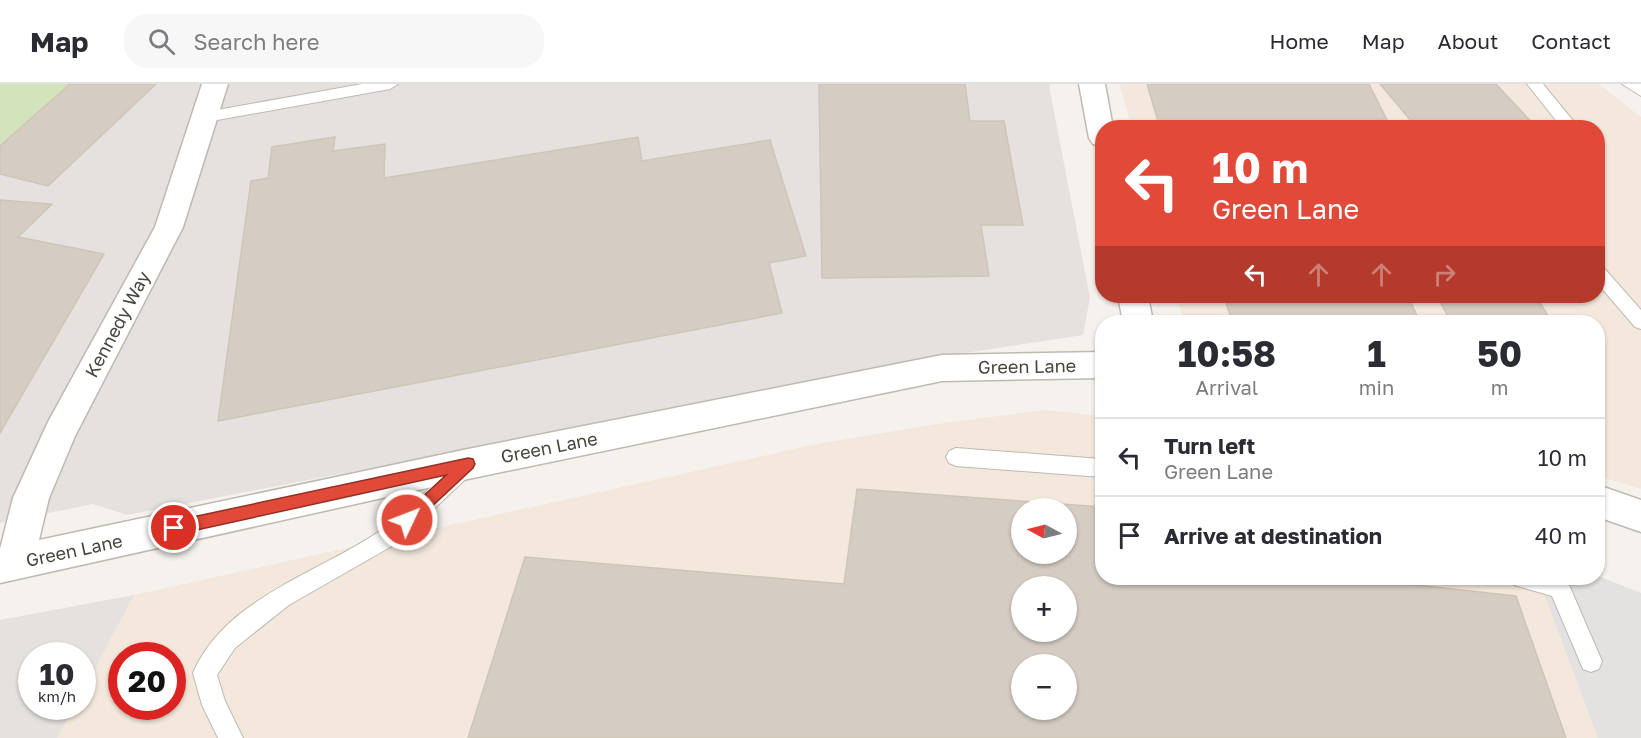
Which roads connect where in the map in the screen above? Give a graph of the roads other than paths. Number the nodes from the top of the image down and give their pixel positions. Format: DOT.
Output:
graph roads {
  1 [pos="215,84"];
  2 [pos="390,84"];
  3 [pos="1092,84"];
  4 [pos="1535,84"];
  5 [pos="1630,84"];
  6 [pos="1641,91"];
  7 [pos="206,117"];
  8 [pos="1099,120"];
  9 [pos="1564,120"];
  10 [pos="1605,281"];
  11 [pos="1641,322"];
  12 [pos="1095,365"];
  13 [pos="956,457"];
  14 [pos="468,464"];
  15 [pos="1095,467"];
  16 [pos="1605,503"];
  17 [pos="1641,516"];
  18 [pos="8,564"];
  19 [pos="1558,585"];
  20 [pos="1591,661"];
  21 [pos="231,738"];
  1 -- 7 [label="street, Kennedy Way"];
  2 -- 7 [label="lane"];
  3 -- 8 [label="street"];
  4 -- 9 [label="lane"];
  5 -- 6 [label="lane"];
  7 -- 18 [label="street, Kennedy Way"];
  10 -- 11 [label="lane"];
  12 -- 14 [label="street, Green Lane"];
  13 -- 15 [label="lane"];
  14 -- 18 [label="street, Green Lane"];
  14 -- 21 [label="lane"];
  16 -- 17 [label="street"];
  19 -- 20 [label="lane"];
}
